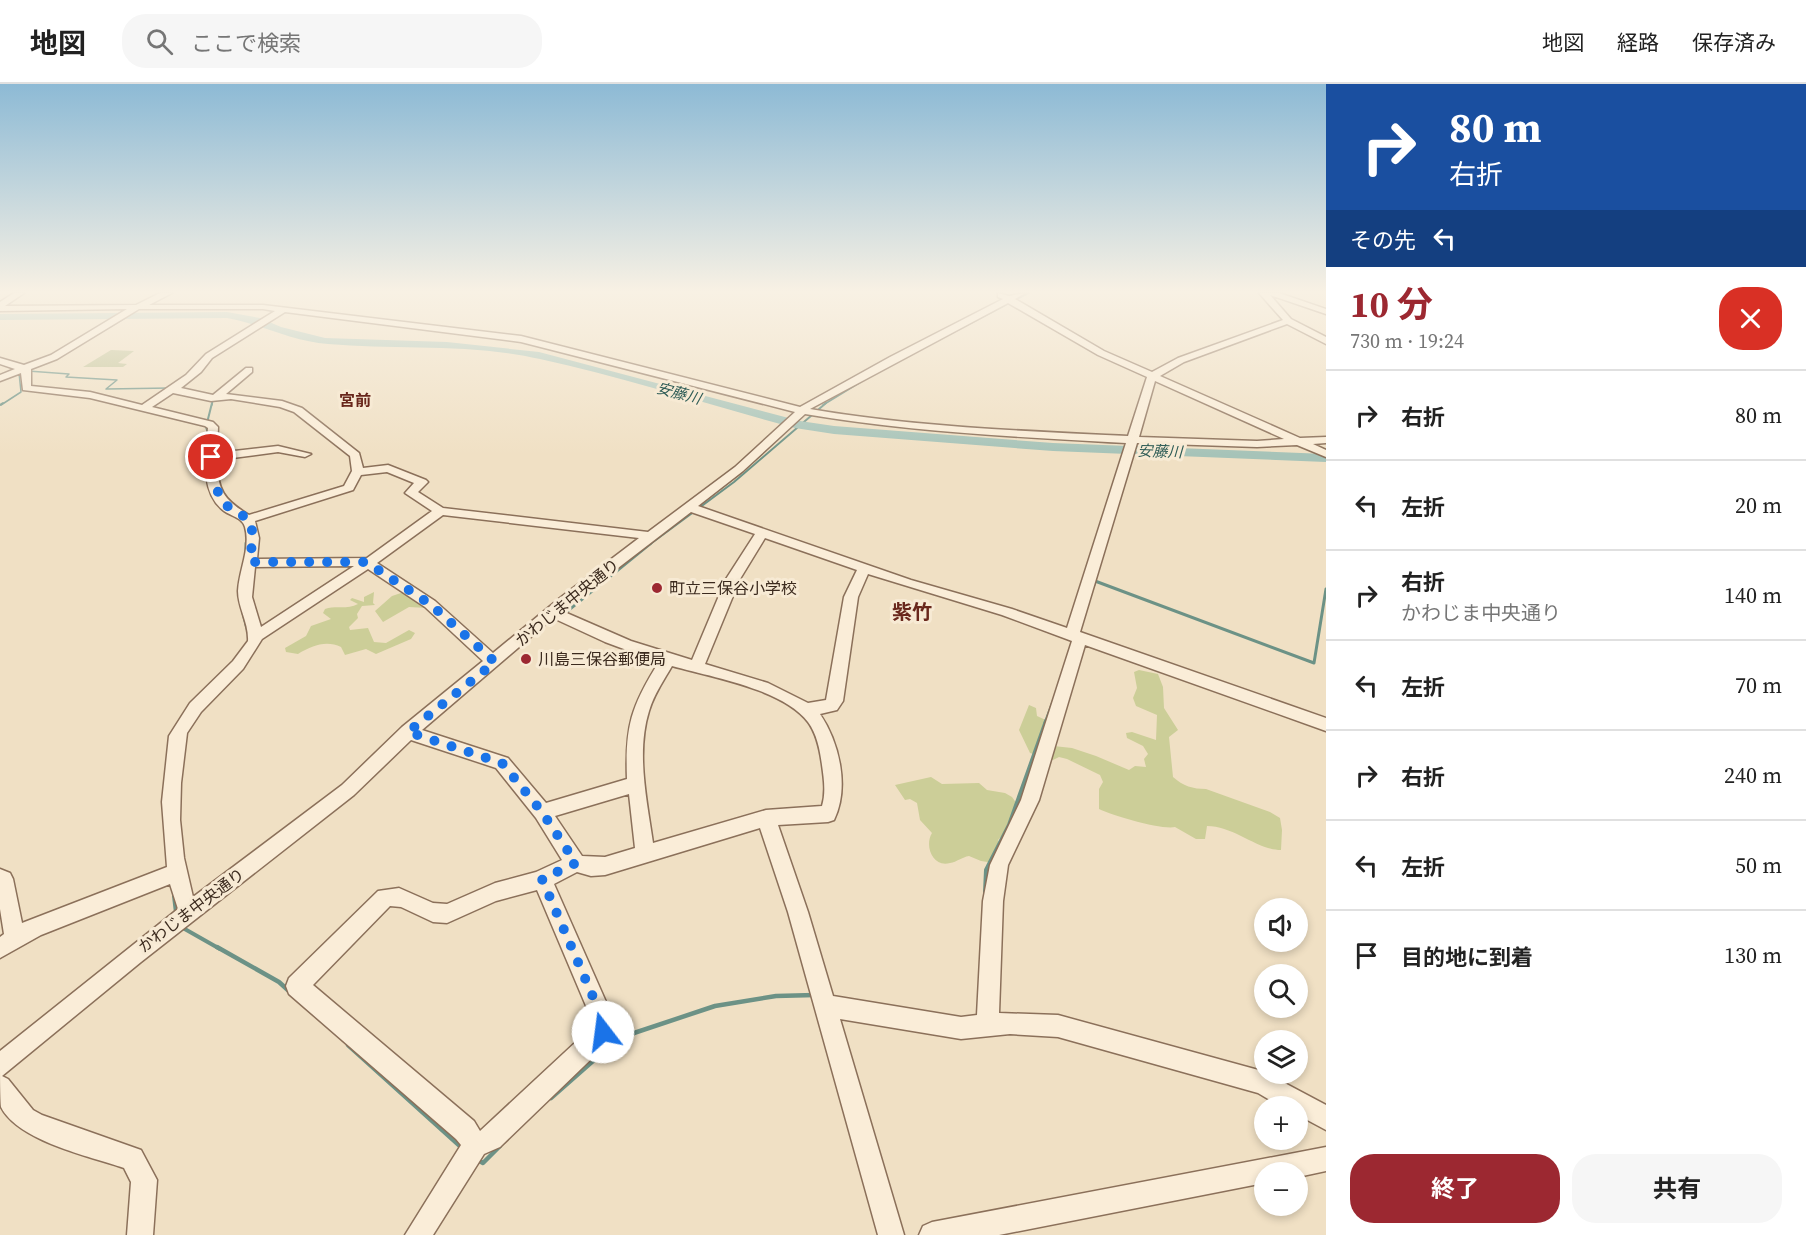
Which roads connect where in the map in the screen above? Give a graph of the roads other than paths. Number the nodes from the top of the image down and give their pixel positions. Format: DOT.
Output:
graph roads {
  1 [pos="75,347"];
  2 [pos="224,347"];
  3 [pos="549,347"];
  4 [pos="917,347"];
  5 [pos="1088,347"];
  6 [pos="1217,347"];
  7 [pos="0,361"];
  8 [pos="26,369"];
  9 [pos="249,370"];
  10 [pos="1152,376"];
  11 [pos="0,378"];
  12 [pos="171,389"];
  13 [pos="214,397"];
  14 [pos="144,408"];
  15 [pos="798,414"];
  16 [pos="204,423"];
  17 [pos="1134,440"];
  18 [pos="1326,440"];
  19 [pos="1301,443"];
  20 [pos="1321,452"];
  21 [pos="305,454"];
  22 [pos="211,457"];
  23 [pos="358,472"];
  24 [pos="689,507"];
  25 [pos="440,511"];
  26 [pos="248,519"];
  27 [pos="763,532"];
  28 [pos="651,536"];
  29 [pos="251,562"];
  30 [pos="368,563"];
  31 [pos="864,569"];
  32 [pos="552,612"];
  33 [pos="257,636"];
  34 [pos="1076,638"];
  35 [pos="669,659"];
  36 [pos="495,662"];
  37 [pos="697,666"];
  38 [pos="806,709"];
  39 [pos="1326,725"];
  40 [pos="408,732"];
  41 [pos="637,784"];
  42 [pos="542,812"];
  43 [pos="766,819"];
  44 [pos="645,854"];
  45 [pos="576,863"];
  46 [pos="177,872"];
  47 [pos="0,878"];
  48 [pos="542,879"];
  49 [pos="189,913"];
  50 [pos="8,943"];
  51 [pos="825,1006"];
  52 [pos="988,1026"];
  53 [pos="0,1066"];
  54 [pos="0,1087"];
  55 [pos="1326,1118"];
  56 [pos="475,1145"];
  57 [pos="1326,1159"];
  58 [pos="140,1235"];
  59 [pos="418,1235"];
  60 [pos="891,1235"];
  61 [pos="932,1235"];
  1 -- 8 [label="street"];
  2 -- 12 [label="street"];
  3 -- 15 [label="street"];
  4 -- 15 [label="street, かわじま中央通り"];
  5 -- 10 [label="street"];
  6 -- 10 [label="street"];
  7 -- 8 [label="street"];
  8 -- 11 [label="street"];
  8 -- 14 [label="street"];
  9 -- 13 [label="street"];
  10 -- 17 [label="street"];
  10 -- 19 [label="street"];
  12 -- 13 [label="street"];
  12 -- 14 [label="street"];
  13 -- 16 [label="street"];
  13 -- 23 [label="street"];
  14 -- 16 [label="street"];
  15 -- 17 [label="street"];
  15 -- 24 [label="street, かわじま中央通り"];
  16 -- 22 [label="street"];
  17 -- 19 [label="street"];
  17 -- 34 [label="street"];
  18 -- 19 [label="street"];
  19 -- 20 [label="street"];
  21 -- 22 [label="street"];
  22 -- 26 [label="street"];
  23 -- 25 [label="street"];
  23 -- 26 [label="street"];
  24 -- 27 [label="street"];
  24 -- 28 [label="street, かわじま中央通り"];
  25 -- 28 [label="street"];
  25 -- 30 [label="street"];
  26 -- 29 [label="street"];
  27 -- 31 [label="street"];
  27 -- 37 [label="street"];
  28 -- 32 [label="street, かわじま中央通り"];
  29 -- 30 [label="street"];
  29 -- 33 [label="street"];
  30 -- 33 [label="street"];
  30 -- 36 [label="street"];
  31 -- 34 [label="street"];
  31 -- 38 [label="street"];
  32 -- 35 [label="street"];
  32 -- 36 [label="street, かわじま中央通り"];
  33 -- 46 [label="street"];
  34 -- 39 [label="street"];
  34 -- 52 [label="street"];
  35 -- 37 [label="street"];
  35 -- 41 [label="street"];
  36 -- 40 [label="street, かわじま中央通り"];
  37 -- 38 [label="street"];
  38 -- 43 [label="street"];
  40 -- 42 [label="street"];
  40 -- 49 [label="street, かわじま中央通り"];
  41 -- 42 [label="street"];
  41 -- 44 [label="street"];
  42 -- 45 [label="street"];
  43 -- 44 [label="street"];
  43 -- 51 [label="street"];
  44 -- 45 [label="street"];
  45 -- 48 [label="street"];
  46 -- 49 [label="street"];
  46 -- 50 [label="street"];
  47 -- 50 [label="street"];
  48 -- 56 [label="street"];
  48 -- 56 [label="street"];
  49 -- 53 [label="street, かわじま中央通り"];
  51 -- 52 [label="street"];
  51 -- 60 [label="street"];
  52 -- 55 [label="street"];
  54 -- 58 [label="street"];
  56 -- 59 [label="street"];
  57 -- 61 [label="street"];
}
